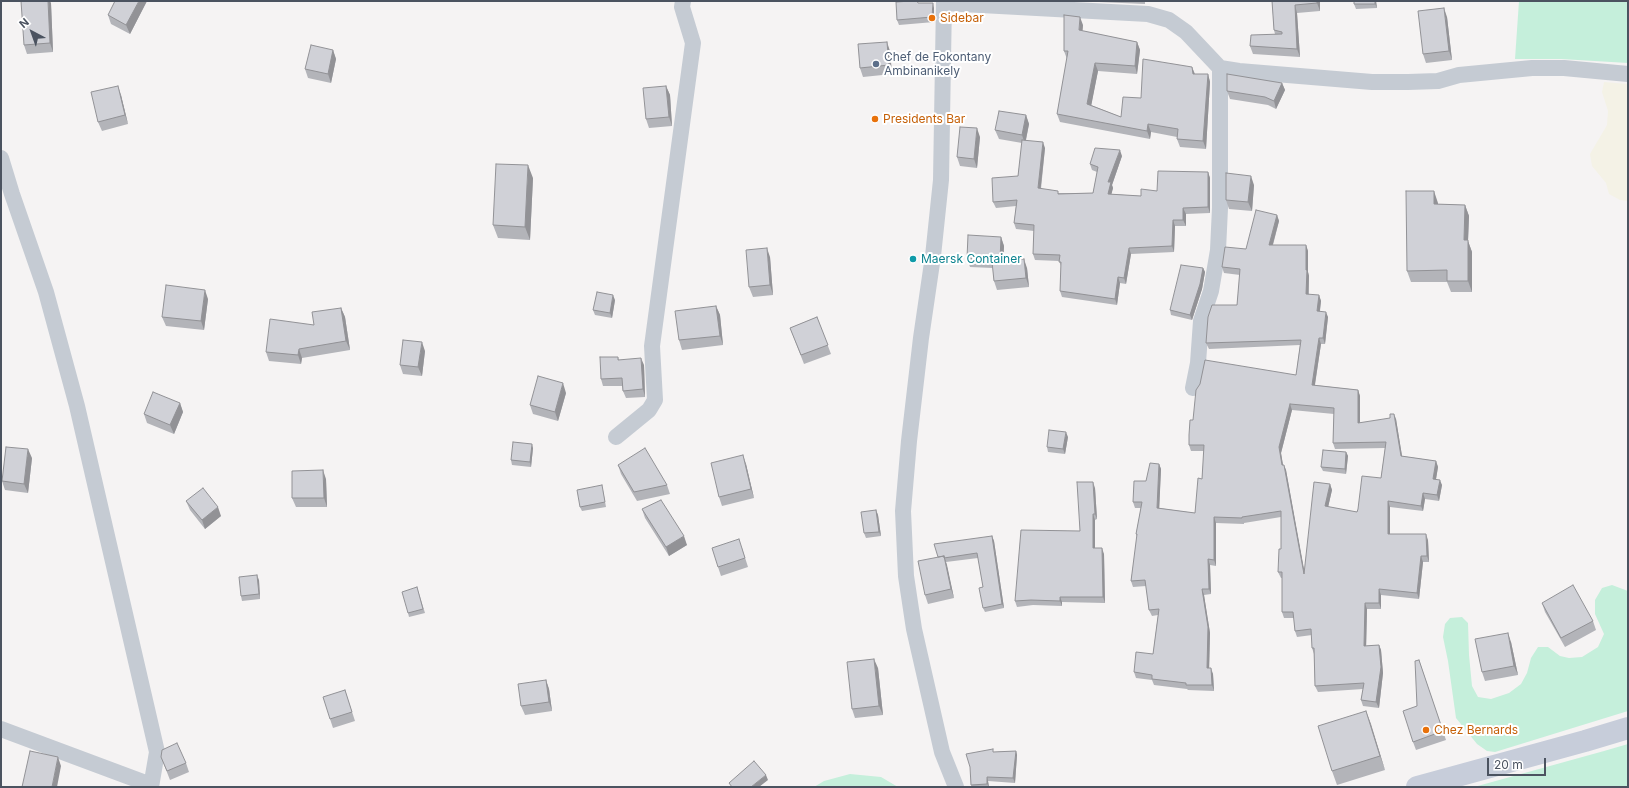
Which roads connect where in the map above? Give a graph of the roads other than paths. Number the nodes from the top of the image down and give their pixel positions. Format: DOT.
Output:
graph roads {
  1 [pos="683,1"];
  2 [pos="944,2"];
  3 [pos="1220,68"];
  4 [pos="1628,74"];
  5 [pos="1,158"];
  6 [pos="1192,388"];
  7 [pos="616,436"];
  8 [pos="1628,728"];
  9 [pos="1,729"];
  10 [pos="151,786"];
  11 [pos="956,787"];
  12 [pos="1417,787"];
  1 -- 7 [label="street"];
  2 -- 3 [label="street"];
  2 -- 11 [label="street"];
  3 -- 4 [label="street"];
  3 -- 6 [label="street"];
  5 -- 10 [label="street"];
  8 -- 12 [label="main road"];
  9 -- 10 [label="street"];
}
